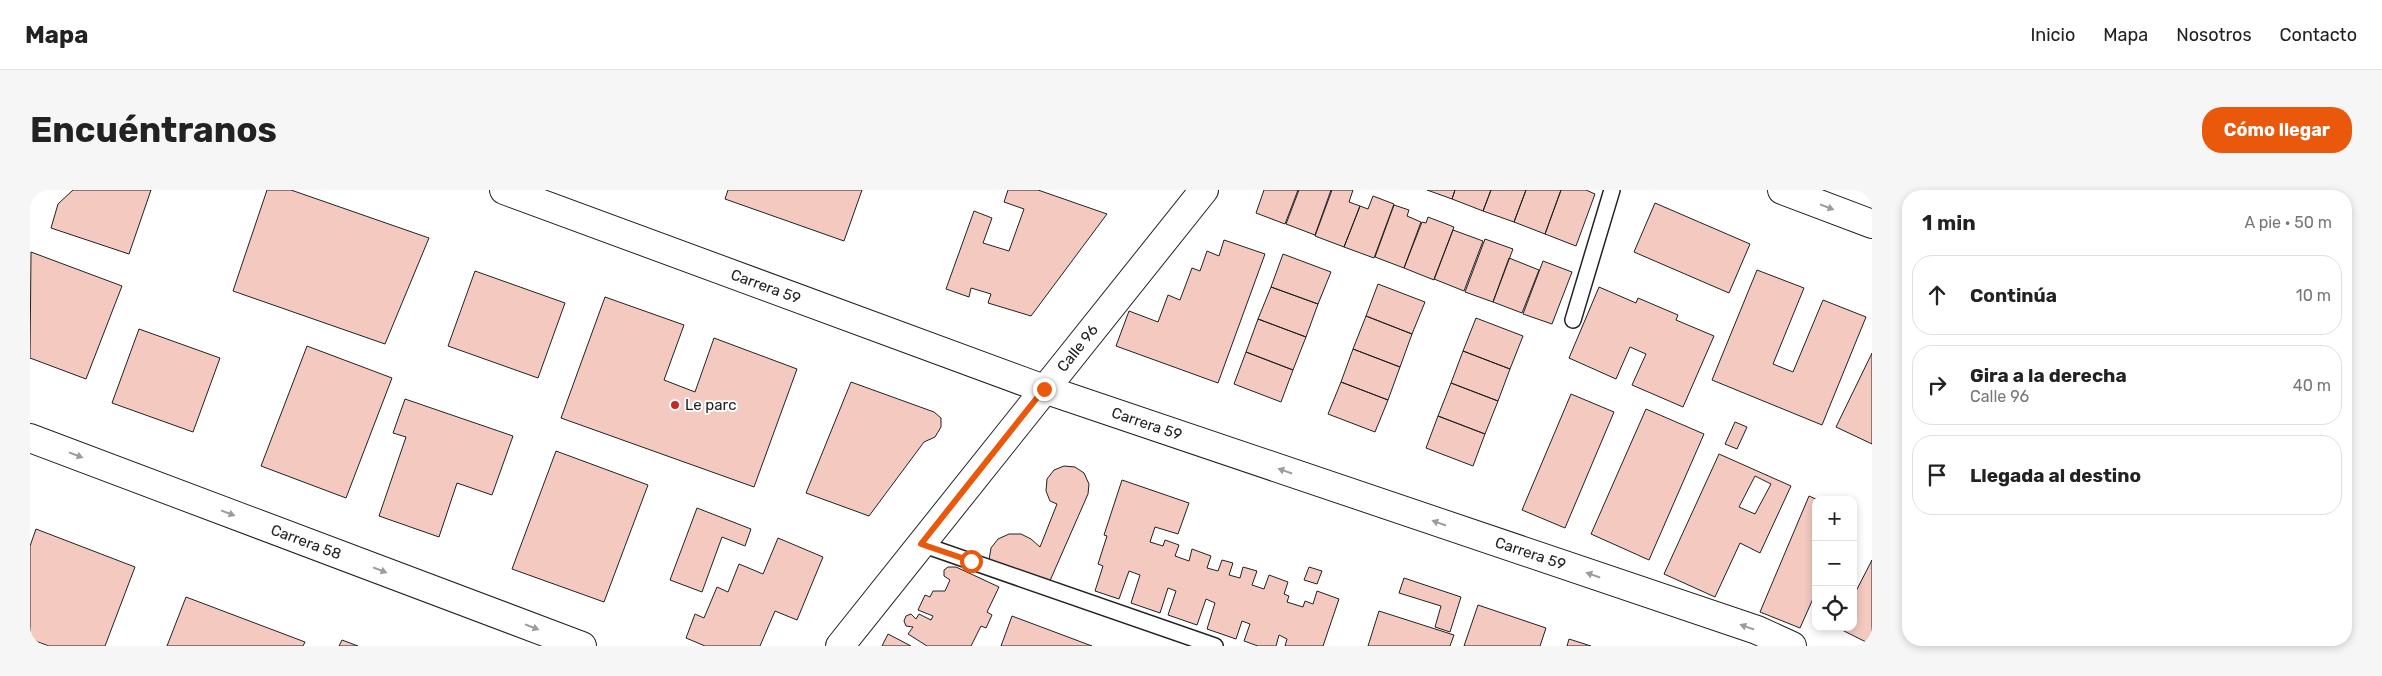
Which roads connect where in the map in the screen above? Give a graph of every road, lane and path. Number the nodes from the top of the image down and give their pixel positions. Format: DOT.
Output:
graph roads {
  1 [pos="504,190"];
  2 [pos="1204,190"];
  3 [pos="1612,190"];
  4 [pos="1782,190"];
  5 [pos="1872,224"];
  6 [pos="1573,320"];
  7 [pos="1044,389"];
  8 [pos="30,438"];
  9 [pos="921,544"];
  10 [pos="582,646"];
  11 [pos="840,646"];
  12 [pos="1215,646"];
  13 [pos="1792,646"];
  1 -- 7 [label="street, Carrera 59"];
  2 -- 7 [label="street, Calle 96"];
  3 -- 6 [label="lane"];
  4 -- 5 [label="street, one-way"];
  7 -- 9 [label="street, Calle 96"];
  13 -- 7 [label="street, Carrera 59, one-way"];
  8 -- 10 [label="street, Carrera 58, one-way"];
  9 -- 11 [label="street, Calle 96"];
  9 -- 12 [label="lane"];
}
